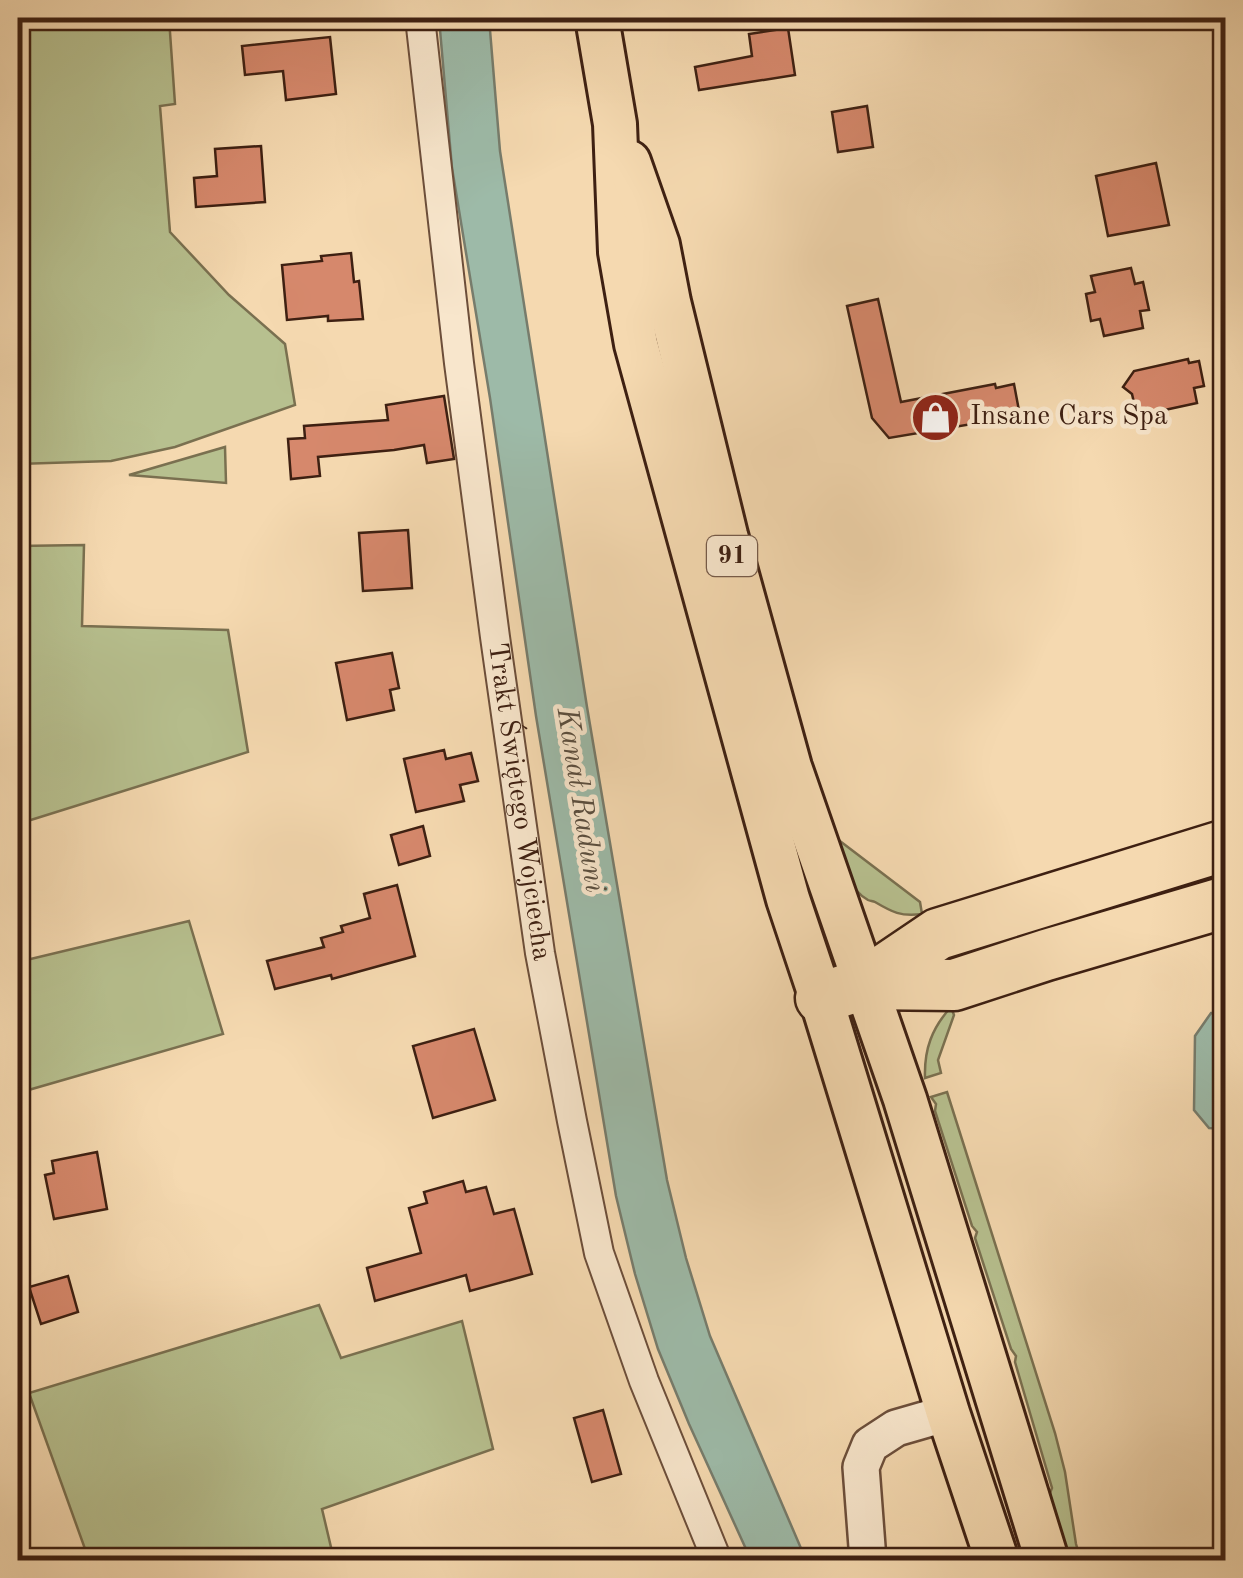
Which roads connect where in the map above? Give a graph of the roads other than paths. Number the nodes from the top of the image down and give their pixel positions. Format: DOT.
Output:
graph roads {
  1 [pos="420,18"];
  2 [pos="597,18"];
  3 [pos="1226,845"];
  4 [pos="1226,902"];
  5 [pos="842,991"];
  6 [pos="948,1413"];
  7 [pos="718,1560"];
  8 [pos="868,1560"];
  9 [pos="997,1560"];
  10 [pos="1046,1560"];
  1 -- 7 [label="street, Trakt Świętego Wojciecha"];
  2 -- 5 [label="main road, 91"];
  3 -- 5 [label="highway"];
  4 -- 5 [label="highway"];
  5 -- 6 [label="main road, 91"];
  5 -- 10 [label="main road, 91"];
  6 -- 8 [label="street"];
  6 -- 9 [label="main road, 91"];
}
